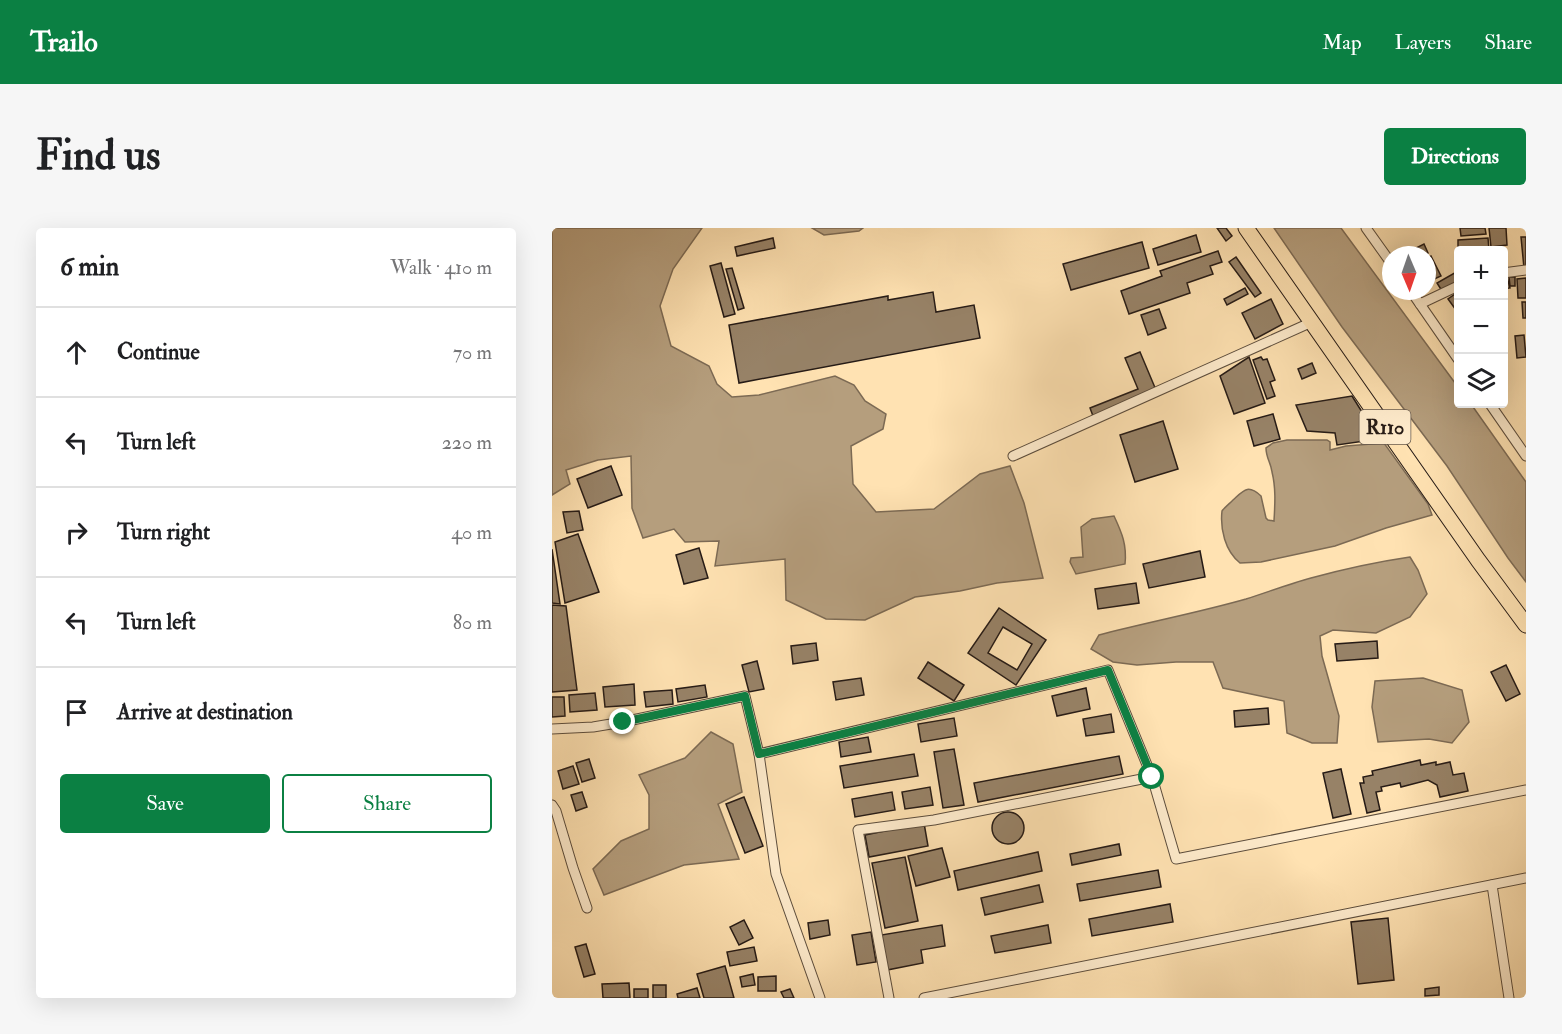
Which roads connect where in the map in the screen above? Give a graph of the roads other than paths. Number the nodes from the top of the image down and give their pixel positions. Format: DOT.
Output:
graph roads {
  1 [pos="1246,228"];
  2 [pos="1366,228"];
  3 [pos="1382,250"];
  4 [pos="1526,270"];
  5 [pos="1508,272"];
  6 [pos="1454,288"];
  7 [pos="1417,300"];
  8 [pos="1420,304"];
  9 [pos="1312,322"];
  10 [pos="1455,354"];
  11 [pos="1493,408"];
  12 [pos="1013,456"];
  13 [pos="1526,456"];
  14 [pos="1526,625"];
  15 [pos="552,729"];
  16 [pos="759,754"];
  17 [pos="1152,777"];
  18 [pos="1526,790"];
  19 [pos="552,805"];
  20 [pos="1526,878"];
  21 [pos="1491,885"];
  22 [pos="587,908"];
  23 [pos="820,998"];
  24 [pos="889,998"];
  25 [pos="924,998"];
  26 [pos="1509,998"];
  1 -- 9 [label="main road, R110"];
  2 -- 3 [label="street"];
  4 -- 5 [label="street"];
  6 -- 8 [label="street"];
  7 -- 8 [label="street"];
  8 -- 10 [label="street"];
  9 -- 12 [label="street"];
  9 -- 14 [label="main road, R110"];
  11 -- 13 [label="street"];
  15 -- 16 [label="street"];
  16 -- 17 [label="street"];
  16 -- 23 [label="street"];
  17 -- 18 [label="street"];
  17 -- 24 [label="street"];
  19 -- 22 [label="street"];
  20 -- 21 [label="street"];
  21 -- 25 [label="street"];
  21 -- 26 [label="street"];
}
